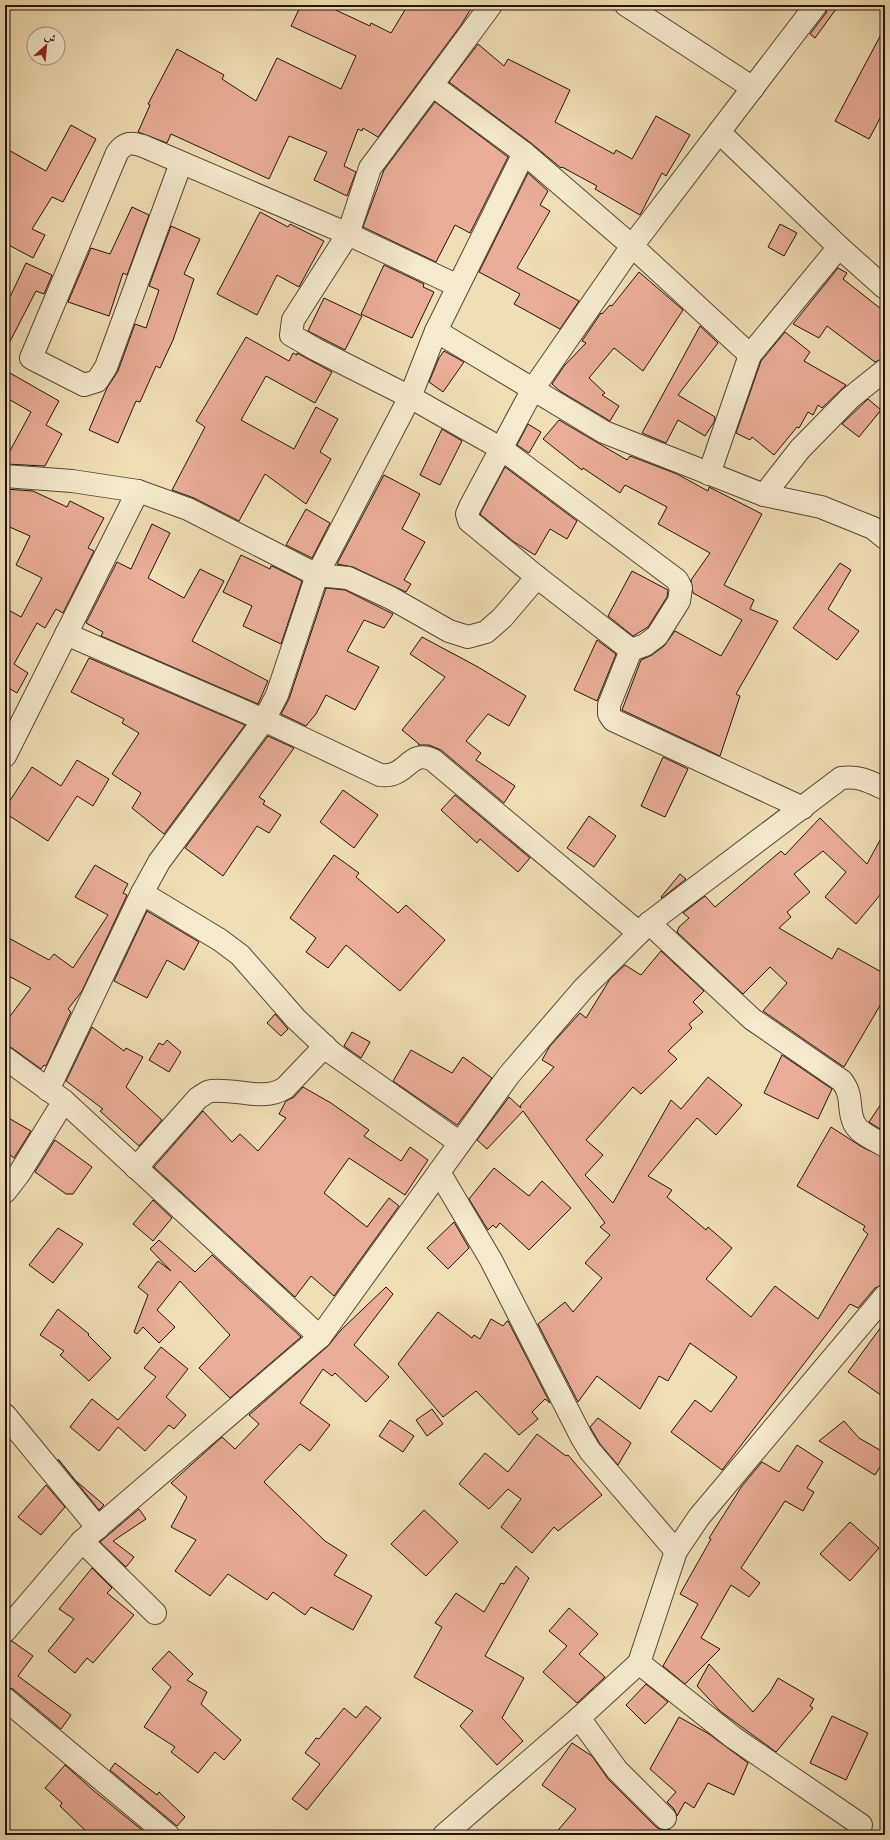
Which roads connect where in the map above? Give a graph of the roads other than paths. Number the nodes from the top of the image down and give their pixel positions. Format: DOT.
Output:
graph roads {
  1 [pos="491,5"];
  2 [pos="816,5"];
  3 [pos="638,8"];
  4 [pos="432,85"];
  5 [pos="753,88"];
  6 [pos="719,132"];
  7 [pos="524,153"];
  8 [pos="181,163"];
  9 [pos="348,234"];
  10 [pos="632,246"];
  11 [pos="839,247"];
  12 [pos="458,286"];
  13 [pos="885,288"];
  14 [pos="436,331"];
  15 [pos="750,355"];
  16 [pos="885,370"];
  17 [pos="533,389"];
  18 [pos="410,397"];
  19 [pos="502,449"];
  20 [pos="709,474"];
  21 [pos="5,476"];
  22 [pos="138,491"];
  23 [pos="764,495"];
  24 [pos="885,538"];
  25 [pos="317,575"];
  26 [pos="537,577"];
  27 [pos="66,634"];
  28 [pos="631,650"];
  29 [pos="264,720"];
  30 [pos="5,756"];
  31 [pos="885,789"];
  32 [pos="803,808"];
  33 [pos="142,892"];
  34 [pos="644,928"];
  35 [pos="325,1046"];
  36 [pos="5,1058"];
  37 [pos="56,1095"];
  38 [pos="460,1143"];
  39 [pos="885,1146"];
  40 [pos="136,1168"];
  41 [pos="12,1169"];
  42 [pos="439,1172"];
  43 [pos="5,1192"];
  44 [pos="885,1296"];
  45 [pos="320,1337"];
  46 [pos="5,1415"];
  47 [pos="90,1535"];
  48 [pos="676,1551"];
  49 [pos="155,1613"];
  50 [pos="5,1631"];
  51 [pos="639,1663"];
  52 [pos="5,1700"];
  53 [pos="579,1718"];
  54 [pos="665,1818"];
  55 [pos="861,1825"];
  56 [pos="168,1835"];
  57 [pos="444,1835"];
  1 -- 4 [label="street"];
  2 -- 5 [label="street"];
  3 -- 5 [label="street"];
  4 -- 7 [label="street"];
  4 -- 9 [label="street"];
  5 -- 6 [label="street"];
  6 -- 10 [label="street"];
  6 -- 11 [label="street"];
  7 -- 10 [label="street"];
  7 -- 12 [label="street"];
  8 -- 8 [label="street"];
  8 -- 9 [label="street"];
  9 -- 12 [label="street"];
  9 -- 18 [label="street"];
  10 -- 15 [label="street"];
  10 -- 17 [label="street"];
  11 -- 13 [label="street"];
  11 -- 15 [label="street"];
  12 -- 14 [label="street"];
  14 -- 17 [label="street"];
  14 -- 18 [label="street"];
  15 -- 20 [label="street"];
  16 -- 23 [label="street"];
  17 -- 19 [label="street"];
  17 -- 20 [label="street"];
  18 -- 19 [label="street"];
  18 -- 25 [label="street"];
  19 -- 26 [label="street"];
  19 -- 28 [label="street"];
  20 -- 23 [label="street"];
  21 -- 22 [label="street"];
  22 -- 25 [label="street"];
  22 -- 27 [label="street"];
  23 -- 24 [label="street"];
  25 -- 26 [label="street"];
  25 -- 29 [label="street"];
  26 -- 28 [label="street"];
  27 -- 29 [label="street"];
  27 -- 30 [label="street"];
  28 -- 32 [label="street"];
  29 -- 33 [label="street"];
  29 -- 34 [label="street"];
  31 -- 32 [label="street"];
  32 -- 34 [label="street"];
  33 -- 35 [label="street"];
  33 -- 37 [label="street"];
  34 -- 38 [label="street"];
  34 -- 39 [label="street"];
  35 -- 38 [label="street"];
  35 -- 40 [label="street"];
  36 -- 37 [label="street"];
  37 -- 40 [label="street"];
  37 -- 41 [label="street"];
  38 -- 42 [label="street"];
  40 -- 45 [label="street"];
  41 -- 43 [label="street"];
  42 -- 45 [label="street"];
  42 -- 48 [label="street"];
  44 -- 48 [label="street"];
  45 -- 47 [label="street"];
  46 -- 47 [label="street"];
  47 -- 49 [label="street"];
  47 -- 50 [label="street"];
  48 -- 51 [label="street"];
  51 -- 53 [label="street"];
  51 -- 55 [label="street"];
  52 -- 56 [label="street"];
  53 -- 54 [label="street"];
  53 -- 57 [label="street"];
}
